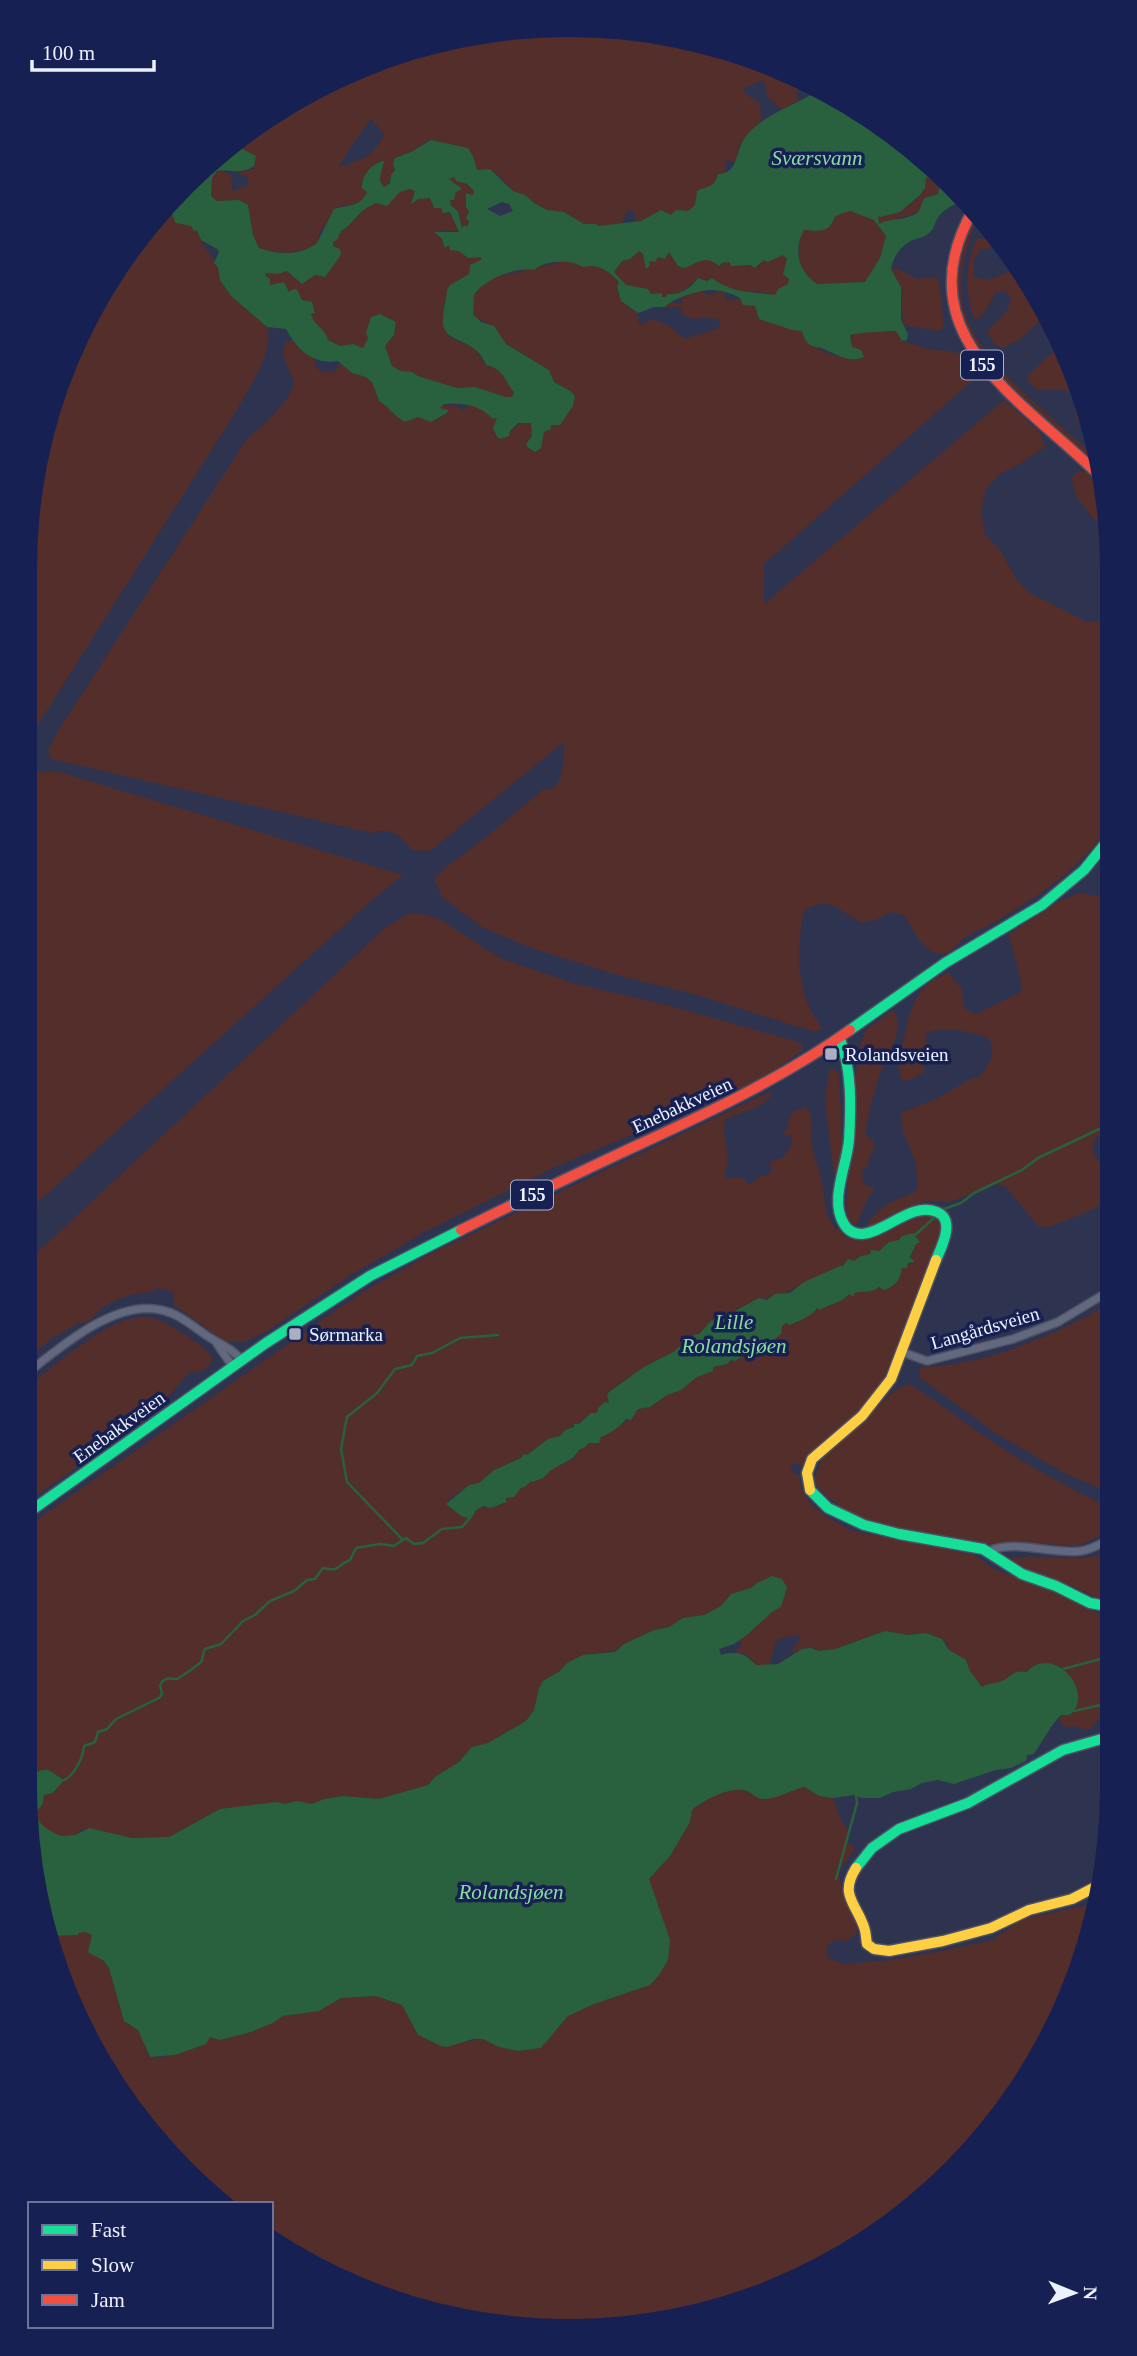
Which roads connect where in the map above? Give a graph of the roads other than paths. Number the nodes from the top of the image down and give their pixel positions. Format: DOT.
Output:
graph roads {
  1 [pos="969,220"];
  2 [pos="1090,467"];
  3 [pos="1100,850"];
  4 [pos="840,1039"];
  5 [pos="1100,1297"];
  6 [pos="902,1352"];
  7 [pos="238,1364"];
  8 [pos="37,1366"];
  9 [pos="37,1506"];
  10 [pos="1100,1544"];
  11 [pos="988,1551"];
  12 [pos="1100,1605"];
  13 [pos="1100,1739"];
  14 [pos="1090,1890"];
  1 -- 2 [label="main road, 155"];
  3 -- 4 [label="main road, Enebakkveien / 155"];
  4 -- 6 [label="main road"];
  4 -- 7 [label="main road, Enebakkveien / 155"];
  5 -- 6 [label="street, Langårdsveien"];
  6 -- 11 [label="main road"];
  7 -- 8 [label="street"];
  7 -- 9 [label="main road, Enebakkveien / 155"];
  10 -- 11 [label="street"];
  11 -- 12 [label="main road"];
  13 -- 14 [label="main road"];
}
